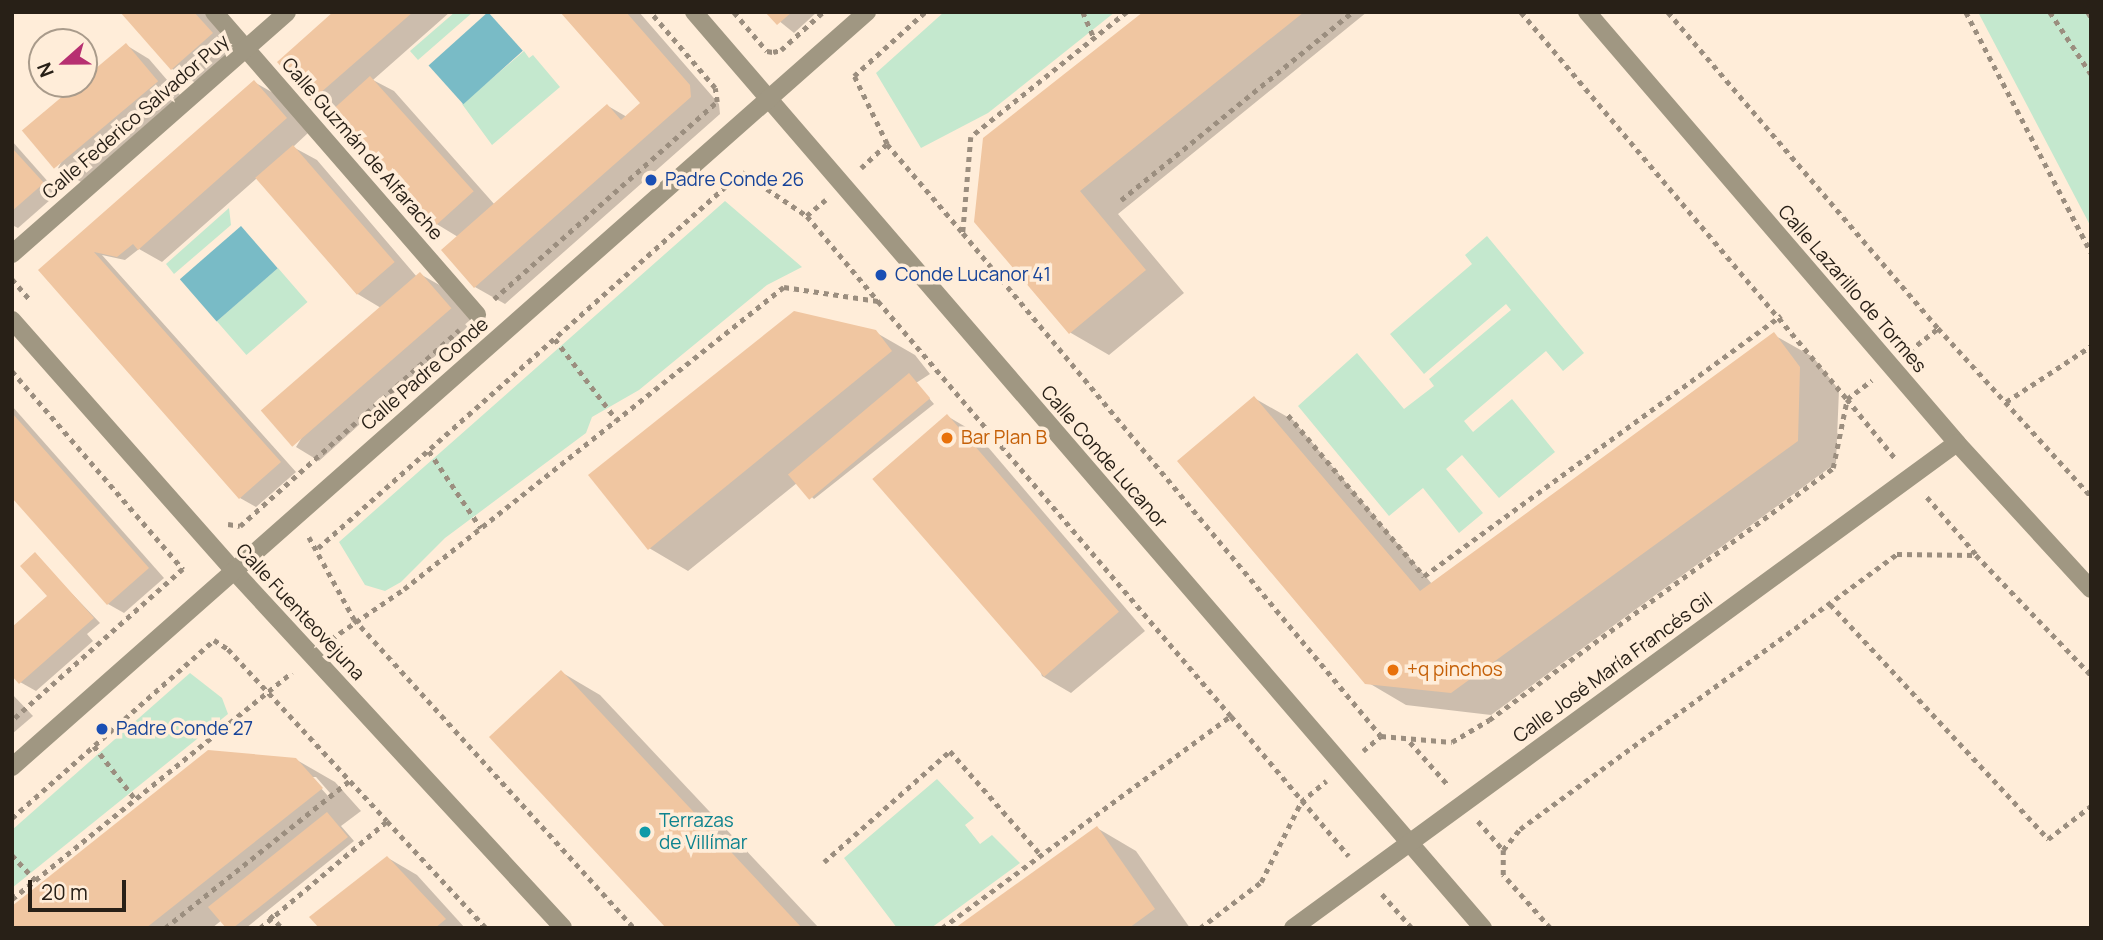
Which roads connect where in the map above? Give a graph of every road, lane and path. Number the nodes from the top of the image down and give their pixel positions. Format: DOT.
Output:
graph roads {
  1 [pos="214,12"];
  2 [pos="287,12"];
  3 [pos="650,12"];
  4 [pos="694,12"];
  5 [pos="734,12"];
  6 [pos="823,12"];
  7 [pos="867,12"];
  8 [pos="925,12"];
  9 [pos="1083,12"];
  10 [pos="1127,12"];
  11 [pos="1352,12"];
  12 [pos="1521,12"];
  13 [pos="1587,12"];
  14 [pos="1668,12"];
  15 [pos="1966,12"];
  16 [pos="2050,12"];
  17 [pos="2088,12"];
  18 [pos="2091,17"];
  19 [pos="1094,38"];
  20 [pos="246,48"];
  21 [pos="2091,74"];
  22 [pos="769,98"];
  23 [pos="887,145"];
  24 [pos="1121,200"];
  25 [pos="807,216"];
  26 [pos="2091,252"];
  27 [pos="12,254"];
  28 [pos="12,279"];
  29 [pos="36,307"];
  30 [pos="477,315"];
  31 [pos="1781,316"];
  32 [pos="12,320"];
  33 [pos="1938,328"];
  34 [pos="555,339"];
  35 [pos="2091,346"];
  36 [pos="1891,366"];
  37 [pos="12,371"];
  38 [pos="1847,399"];
  39 [pos="2006,402"];
  40 [pos="1288,415"];
  41 [pos="617,420"];
  42 [pos="1958,443"];
  43 [pos="429,451"];
  44 [pos="2091,496"];
  45 [pos="218,514"];
  46 [pos="293,519"];
  47 [pos="481,528"];
  48 [pos="318,548"];
  49 [pos="234,571"];
  50 [pos="404,589"];
  51 [pos="2091,589"];
  52 [pos="1830,604"];
  53 [pos="2091,675"];
  54 [pos="1231,716"];
  55 [pos="12,721"];
  56 [pos="225,729"];
  57 [pos="94,746"];
  58 [pos="12,767"];
  59 [pos="349,781"];
  60 [pos="136,800"];
  61 [pos="1301,802"];
  62 [pos="2091,806"];
  63 [pos="12,818"];
  64 [pos="387,821"];
  65 [pos="1407,845"];
  66 [pos="12,855"];
  67 [pos="1042,856"];
  68 [pos="824,862"];
  69 [pos="1365,875"];
  70 [pos="36,881"];
  71 [pos="12,899"];
  72 [pos="270,915"];
  73 [pos="165,928"];
  74 [pos="260,928"];
  75 [pos="282,928"];
  76 [pos="486,928"];
  77 [pos="563,928"];
  78 [pos="634,928"];
  79 [pos="942,928"];
  80 [pos="1199,928"];
  81 [pos="1293,928"];
  82 [pos="1412,928"];
  83 [pos="1483,928"];
  84 [pos="1550,928"];
  1 -- 20 [label="street, Calle Guzmán de Alfarache"];
  2 -- 20 [label="street, Calle Federico Salvador Puy"];
  3 -- 30 [label="path"];
  4 -- 22 [label="street, Calle Conde Lucanor"];
  5 -- 6 [label="path"];
  7 -- 22 [label="street, Calle Padre Conde"];
  8 -- 23 [label="path"];
  9 -- 19 [label="path"];
  10 -- 19 [label="path"];
  11 -- 24 [label="path"];
  12 -- 31 [label="path"];
  13 -- 36 [label="street, Calle Lazarillo de Tormes"];
  14 -- 33 [label="path"];
  15 -- 26 [label="path"];
  16 -- 21 [label="path"];
  17 -- 18 [label="path"];
  19 -- 38 [label="path"];
  20 -- 27 [label="street, Calle Federico Salvador Puy"];
  20 -- 30 [label="street, Calle Guzmán de Alfarache"];
  22 -- 46 [label="street, Calle Padre Conde"];
  22 -- 65 [label="street, Calle Conde Lucanor"];
  25 -- 34 [label="path"];
  28 -- 29 [label="path"];
  30 -- 45 [label="path"];
  31 -- 38 [label="path"];
  31 -- 40 [label="path"];
  32 -- 49 [label="street, Calle Fuenteovejuna"];
  33 -- 36 [label="path"];
  33 -- 39 [label="path"];
  34 -- 41 [label="path"];
  34 -- 43 [label="path"];
  35 -- 39 [label="path"];
  36 -- 38 [label="path"];
  36 -- 42 [label="street, Calle Lazarillo de Tormes"];
  37 -- 55 [label="path"];
  39 -- 44 [label="path"];
  41 -- 47 [label="path"];
  41 -- 54 [label="path"];
  42 -- 51 [label="street, Calle Lazarillo de Tormes"];
  42 -- 65 [label="street, Calle José María Francés Gil"];
  43 -- 47 [label="path"];
  43 -- 48 [label="path"];
  46 -- 48 [label="path"];
  46 -- 49 [label="street, Calle Padre Conde"];
  47 -- 50 [label="path"];
  48 -- 78 [label="path"];
  49 -- 58 [label="street, Calle Padre Conde"];
  49 -- 77 [label="street, Calle Fuenteovejuna"];
  52 -- 53 [label="path"];
  52 -- 62 [label="path"];
  52 -- 84 [label="path"];
  54 -- 61 [label="path"];
  54 -- 67 [label="path"];
  56 -- 60 [label="path"];
  57 -- 59 [label="path"];
  57 -- 60 [label="path"];
  57 -- 63 [label="path"];
  59 -- 64 [label="path"];
  59 -- 73 [label="path"];
  60 -- 70 [label="path"];
  61 -- 69 [label="path"];
  61 -- 80 [label="path"];
  64 -- 72 [label="path"];
  64 -- 76 [label="path"];
  65 -- 69 [label="street, Calle José María Francés Gil"];
  65 -- 83 [label="street, Calle Conde Lucanor"];
  66 -- 70 [label="path"];
  67 -- 68 [label="path"];
  67 -- 79 [label="path"];
  69 -- 81 [label="street, Calle José María Francés Gil"];
  69 -- 82 [label="path"];
  70 -- 71 [label="path"];
  72 -- 74 [label="path"];
  72 -- 75 [label="path"];
}
